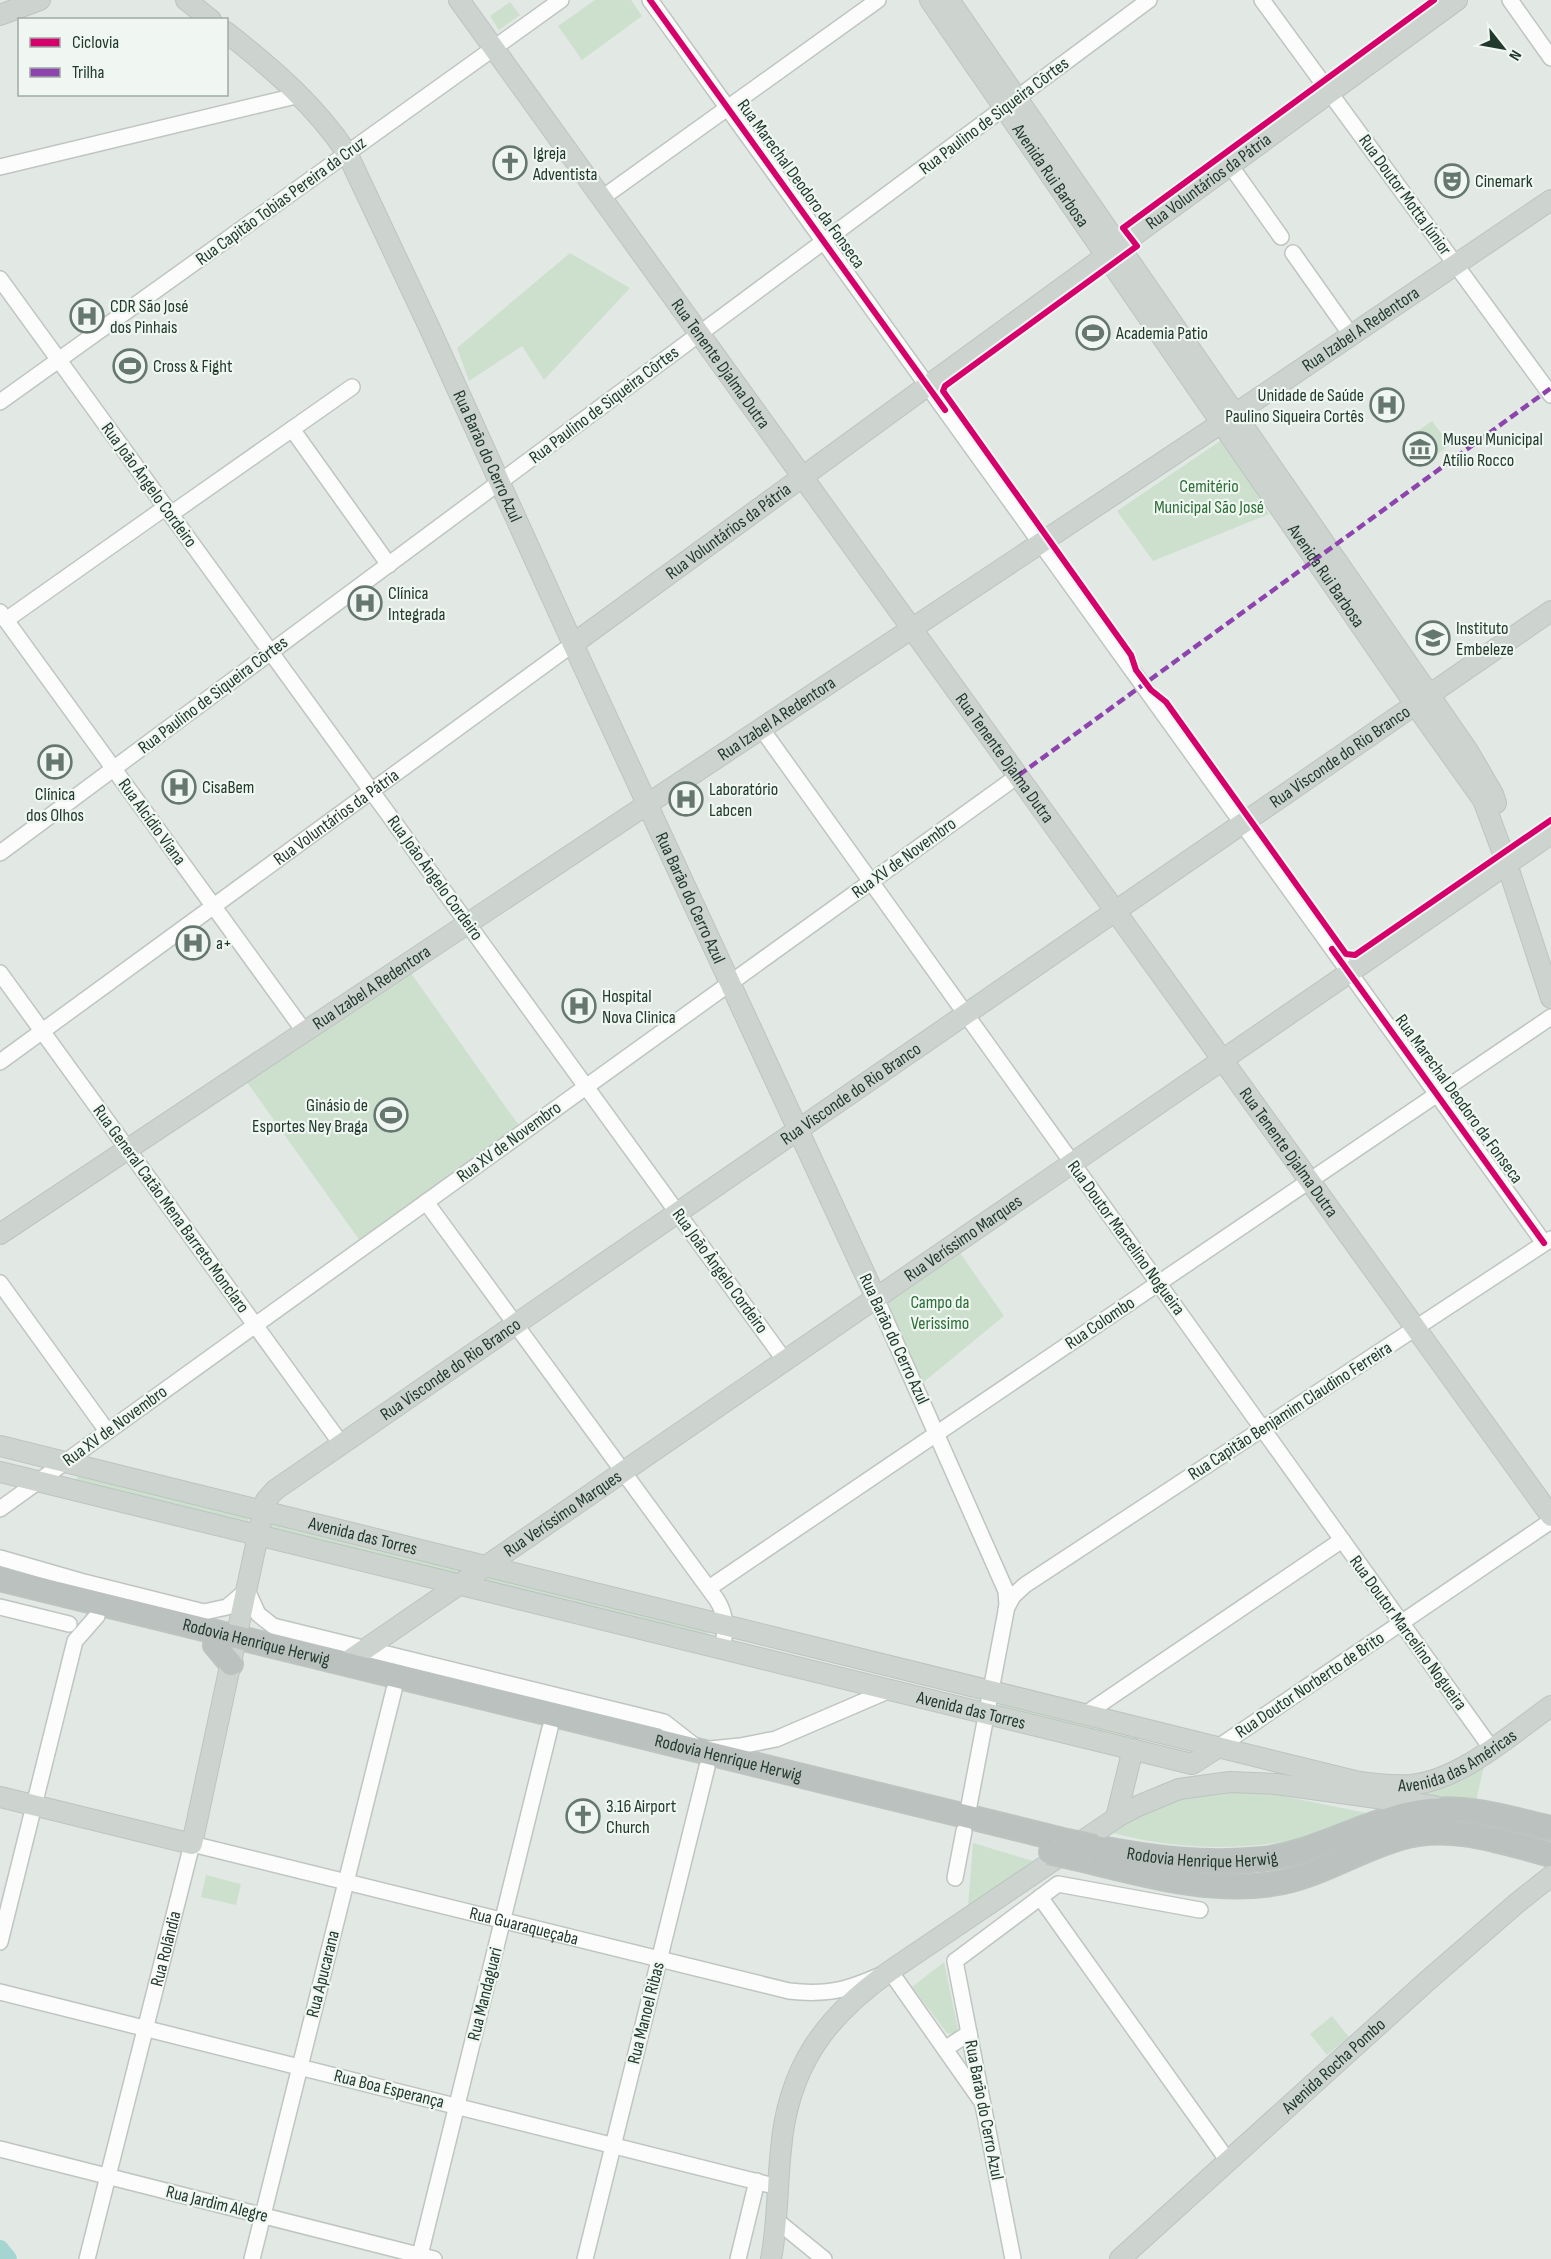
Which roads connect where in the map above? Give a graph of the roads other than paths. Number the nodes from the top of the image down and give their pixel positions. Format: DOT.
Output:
graph roads {
  1 [pos="40,0"];
  2 [pos="186,0"];
  3 [pos="459,0"];
  4 [pos="561,0"];
  5 [pos="650,0"];
  6 [pos="878,0"];
  7 [pos="930,0"];
  8 [pos="949,0"];
  9 [pos="1149,0"];
  10 [pos="1262,0"];
  11 [pos="1457,0"];
  12 [pos="1510,0"];
  13 [pos="0,15"];
  14 [pos="208,18"];
  15 [pos="228,34"];
  16 [pos="494,48"];
  17 [pos="1551,58"];
  18 [pos="1330,93"];
  19 [pos="300,95"];
  20 [pos="1010,103"];
  21 [pos="727,108"];
  22 [pos="347,153"];
  23 [pos="1230,165"];
  24 [pos="0,167"];
  25 [pos="602,198"];
  26 [pos="1551,200"];
  27 [pos="1281,237"];
  28 [pos="824,242"];
  29 [pos="1112,251"];
  30 [pos="1293,253"];
  31 [pos="1455,264"];
  32 [pos="0,279"];
  33 [pos="700,334"];
  34 [pos="1351,335"];
  35 [pos="59,360"];
  36 [pos="927,386"];
  37 [pos="352,387"];
  38 [pos="1550,393"];
  39 [pos="0,402"];
  40 [pos="1228,418"];
  41 [pos="292,429"];
  42 [pos="803,477"];
  43 [pos="500,482"];
  44 [pos="169,511"];
  45 [pos="1040,543"];
  46 [pos="388,565"];
  47 [pos="1551,611"];
  48 [pos="4,624"];
  49 [pos="912,628"];
  50 [pos="573,644"];
  51 [pos="271,652"];
  52 [pos="1422,700"];
  53 [pos="761,728"];
  54 [pos="114,769"];
  55 [pos="1019,775"];
  56 [pos="372,791"];
  57 [pos="647,804"];
  58 [pos="1242,824"];
  59 [pos="1551,834"];
  60 [pos="0,854"];
  61 [pos="1511,861"];
  62 [pos="871,882"];
  63 [pos="213,907"];
  64 [pos="1116,911"];
  65 [pos="467,923"];
  66 [pos="1551,966"];
  67 [pos="1349,972"];
  68 [pos="0,973"];
  69 [pos="729,984"];
  70 [pos="1551,998"];
  71 [pos="966,1015"];
  72 [pos="1551,1017"];
  73 [pos="42,1031"];
  74 [pos="304,1031"];
  75 [pos="1223,1059"];
  76 [pos="0,1062"];
  77 [pos="586,1087"];
  78 [pos="1437,1095"];
  79 [pos="797,1131"];
  80 [pos="127,1149"];
  81 [pos="1072,1163"];
  82 [pos="1310,1181"];
  83 [pos="426,1202"];
  84 [pos="678,1213"];
  85 [pos="0,1234"];
  86 [pos="1548,1241"];
  87 [pos="0,1283"];
  88 [pos="1158,1284"];
  89 [pos="876,1298"];
  90 [pos="255,1325"];
  91 [pos="515,1325"];
  92 [pos="1416,1328"];
  93 [pos="785,1360"];
  94 [pos="1262,1429"];
  95 [pos="107,1431"];
  96 [pos="937,1434"];
  97 [pos="342,1444"];
  98 [pos="0,1446"];
  99 [pos="64,1462"];
  100 [pos="0,1472"];
  101 [pos="623,1472"];
  102 [pos="38,1482"];
  103 [pos="0,1509"];
  104 [pos="263,1512"];
  105 [pos="1551,1516"];
  106 [pos="1551,1521"];
  107 [pos="258,1536"];
  108 [pos="1342,1540"];
  109 [pos="0,1558"];
  110 [pos="485,1567"];
  111 [pos="1000,1574"];
  112 [pos="0,1579"];
  113 [pos="1029,1582"];
  114 [pos="459,1585"];
  115 [pos="709,1588"];
  116 [pos="247,1590"];
  117 [pos="0,1592"];
  118 [pos="147,1598"];
  119 [pos="0,1607"];
  120 [pos="1006,1609"];
  121 [pos="65,1616"];
  122 [pos="97,1616"];
  123 [pos="1401,1623"];
  124 [pos="189,1625"];
  125 [pos="726,1627"];
  126 [pos="75,1641"];
  127 [pos="229,1649"];
  128 [pos="366,1649"];
  129 [pos="722,1650"];
  130 [pos="345,1663"];
  131 [pos="394,1690"];
  132 [pos="890,1690"];
  133 [pos="990,1692"];
  134 [pos="1551,1706"];
  135 [pos="986,1714"];
  136 [pos="1084,1715"];
  137 [pos="550,1728"];
  138 [pos="1146,1730"];
  139 [pos="1217,1748"];
  140 [pos="1491,1748"];
  141 [pos="1137,1750"];
  142 [pos="704,1759"];
  143 [pos="1355,1781"];
  144 [pos="1276,1784"];
  145 [pos="0,1797"];
  146 [pos="34,1805"];
  147 [pos="1458,1809"];
  148 [pos="1116,1818"];
  149 [pos="965,1823"];
  150 [pos="1551,1828"];
  151 [pos="192,1844"];
  152 [pos="1071,1850"];
  153 [pos="1551,1855"];
  154 [pos="1551,1876"];
  155 [pos="955,1878"];
  156 [pos="346,1882"];
  157 [pos="1040,1897"];
  158 [pos="1200,1910"];
  159 [pos="503,1921"];
  160 [pos="0,1942"];
  161 [pos="659,1960"];
  162 [pos="890,1971"];
  163 [pos="0,1992"];
  164 [pos="144,2028"];
  165 [pos="969,2033"];
  166 [pos="945,2049"];
  167 [pos="300,2067"];
  168 [pos="982,2102"];
  169 [pos="457,2106"];
  170 [pos="614,2145"];
  171 [pos="0,2149"];
  172 [pos="1228,2161"];
  173 [pos="108,2176"];
  174 [pos="757,2181"];
  175 [pos="778,2187"];
  176 [pos="263,2216"];
  177 [pos="776,2220"];
  178 [pos="424,2258"];
  179 [pos="87,2259"];
  180 [pos="252,2259"];
  181 [pos="585,2259"];
  182 [pos="738,2259"];
  183 [pos="771,2259"];
  184 [pos="824,2259"];
  185 [pos="1013,2259"];
  186 [pos="1120,2259"];
  1 -- 13 [label="main road"];
  2 -- 14 [label="main road"];
  3 -- 16 [label="main road, Rua Tenente Djalma Dutra"];
  4 -- 16 [label="street, Rua Capitão Tobias Pereira da Cruz"];
  5 -- 21 [label="street, Rua Marechal Deodoro da Fonseca"];
  6 -- 21 [label="street"];
  7 -- 20 [label="main road, Avenida Rui Barbosa"];
  8 -- 20 [label="main road, Avenida Rui Barbosa"];
  9 -- 20 [label="street, Rua Paulino de Siqueira Côrtes"];
  10 -- 18 [label="street, Rua Doutor Motta Júnior"];
  11 -- 18 [label="main road, Rua Voluntários da Pátria"];
  12 -- 17 [label="street"];
  15 -- 19 [label="main road, Rua Barão do Cerro Azul"];
  16 -- 22 [label="street, Rua Capitão Tobias Pereira da Cruz"];
  16 -- 25 [label="main road, Rua Tenente Djalma Dutra"];
  18 -- 23 [label="main road, Rua Voluntários da Pátria"];
  18 -- 31 [label="street, Rua Doutor Motta Júnior"];
  19 -- 22 [label="main road, Rua Barão do Cerro Azul"];
  19 -- 24 [label="street"];
  20 -- 28 [label="street, Rua Paulino de Siqueira Côrtes"];
  20 -- 29 [label="main road, Avenida Rui Barbosa"];
  21 -- 25 [label="street"];
  21 -- 28 [label="street, Rua Marechal Deodoro da Fonseca"];
  22 -- 35 [label="street, Rua Capitão Tobias Pereira da Cruz"];
  22 -- 43 [label="main road, Rua Barão do Cerro Azul"];
  23 -- 27 [label="street"];
  23 -- 29 [label="main road, Rua Voluntários da Pátria"];
  25 -- 33 [label="main road, Rua Tenente Djalma Dutra"];
  26 -- 31 [label="main road, Rua Izabel A Redentora"];
  28 -- 33 [label="street, Rua Paulino de Siqueira Côrtes"];
  28 -- 36 [label="street, Rua Marechal Deodoro da Fonseca"];
  29 -- 36 [label="main road, Rua Voluntários da Pátria"];
  29 -- 40 [label="main road, Avenida Rui Barbosa"];
  30 -- 34 [label="street"];
  31 -- 34 [label="main road, Rua Izabel A Redentora"];
  31 -- 38 [label="street, Rua Doutor Motta Júnior"];
  32 -- 35 [label="street, Rua João Ângelo Cordeiro"];
  33 -- 42 [label="main road, Rua Tenente Djalma Dutra"];
  33 -- 43 [label="street, Rua Paulino de Siqueira Côrtes"];
  34 -- 40 [label="main road, Rua Izabel A Redentora"];
  35 -- 39 [label="street, Rua Capitão Tobias Pereira da Cruz"];
  35 -- 44 [label="street, Rua João Ângelo Cordeiro"];
  36 -- 42 [label="main road, Rua Voluntários da Pátria"];
  36 -- 45 [label="street, Rua Marechal Deodoro da Fonseca"];
  37 -- 41 [label="street"];
  40 -- 45 [label="main road, Rua Izabel A Redentora"];
  40 -- 52 [label="main road, Avenida Rui Barbosa"];
  41 -- 44 [label="street"];
  41 -- 46 [label="street"];
  42 -- 49 [label="main road, Rua Tenente Djalma Dutra"];
  42 -- 50 [label="main road, Rua Voluntários da Pátria"];
  43 -- 46 [label="street, Rua Paulino de Siqueira Côrtes"];
  43 -- 50 [label="main road, Rua Barão do Cerro Azul"];
  44 -- 48 [label="street"];
  44 -- 51 [label="street, Rua João Ângelo Cordeiro"];
  45 -- 49 [label="main road, Rua Izabel A Redentora"];
  45 -- 58 [label="street, Rua Marechal Deodoro da Fonseca"];
  46 -- 51 [label="street, Rua Paulino de Siqueira Côrtes"];
  47 -- 52 [label="main road, Rua Visconde do Rio Branco"];
  48 -- 54 [label="street, Rua Alcídio Viana"];
  49 -- 53 [label="main road, Rua Izabel A Redentora"];
  49 -- 55 [label="main road, Rua Tenente Djalma Dutra"];
  50 -- 56 [label="street, Rua Voluntários da Pátria"];
  50 -- 57 [label="main road, Rua Barão do Cerro Azul"];
  51 -- 54 [label="street, Rua Paulino de Siqueira Côrtes"];
  51 -- 56 [label="street, Rua João Ângelo Cordeiro"];
  52 -- 58 [label="main road, Rua Visconde do Rio Branco"];
  52 -- 61 [label="main road, Avenida Rui Barbosa"];
  53 -- 57 [label="main road, Rua Izabel A Redentora"];
  53 -- 62 [label="street, Rua Doutor Marcelino Nogueira"];
  54 -- 60 [label="street, Rua Paulino de Siqueira Côrtes"];
  54 -- 63 [label="street, Rua Alcídio Viana"];
  55 -- 62 [label="street, Rua XV de Novembro"];
  55 -- 64 [label="main road, Rua Tenente Djalma Dutra"];
  56 -- 63 [label="street, Rua Voluntários da Pátria"];
  56 -- 65 [label="street, Rua João Ângelo Cordeiro"];
  57 -- 65 [label="main road, Rua Izabel A Redentora"];
  57 -- 69 [label="main road, Rua Barão do Cerro Azul"];
  58 -- 64 [label="main road, Rua Visconde do Rio Branco"];
  58 -- 67 [label="street, Rua Marechal Deodoro da Fonseca"];
  59 -- 61 [label="main road, Rua Veríssimo Marques"];
  61 -- 66 [label="main road, Avenida Rui Barbosa"];
  61 -- 67 [label="main road, Rua Veríssimo Marques"];
  61 -- 70 [label="main road, Avenida Rui Barbosa"];
  62 -- 69 [label="street, Rua XV de Novembro"];
  62 -- 71 [label="street, Rua Doutor Marcelino Nogueira"];
  63 -- 73 [label="street, Rua Voluntários da Pátria"];
  63 -- 74 [label="street, Rua Alcídio Viana"];
  64 -- 71 [label="main road, Rua Visconde do Rio Branco"];
  64 -- 75 [label="main road, Rua Tenente Djalma Dutra"];
  65 -- 74 [label="main road, Rua Izabel A Redentora"];
  65 -- 77 [label="street, Rua João Ângelo Cordeiro"];
  67 -- 75 [label="main road, Rua Veríssimo Marques"];
  67 -- 78 [label="street, Rua Marechal Deodoro da Fonseca"];
  68 -- 73 [label="street, Rua General Catão Mena Barreto Monclaro"];
  69 -- 77 [label="street, Rua XV de Novembro"];
  69 -- 79 [label="main road, Rua Barão do Cerro Azul"];
  71 -- 79 [label="main road, Rua Visconde do Rio Branco"];
  71 -- 81 [label="street, Rua Doutor Marcelino Nogueira"];
  72 -- 78 [label="street, Rua Colombo"];
  73 -- 76 [label="street, Rua Voluntários da Pátria"];
  73 -- 80 [label="street, Rua General Catão Mena Barreto Monclaro"];
  74 -- 80 [label="main road, Rua Izabel A Redentora"];
  75 -- 81 [label="main road, Rua Veríssimo Marques"];
  75 -- 82 [label="main road, Rua Tenente Djalma Dutra"];
  77 -- 83 [label="street, Rua XV de Novembro"];
  77 -- 84 [label="street, Rua João Ângelo Cordeiro"];
  78 -- 82 [label="street, Rua Colombo"];
  78 -- 86 [label="street, Rua Marechal Deodoro da Fonseca"];
  79 -- 84 [label="main road, Rua Visconde do Rio Branco"];
  79 -- 89 [label="main road, Rua Barão do Cerro Azul"];
  80 -- 85 [label="main road, Rua Izabel A Redentora"];
  80 -- 90 [label="street, Rua General Catão Mena Barreto Monclaro"];
  81 -- 88 [label="street, Rua Doutor Marcelino Nogueira"];
  81 -- 89 [label="main road, Rua Veríssimo Marques"];
  82 -- 88 [label="street, Rua Colombo"];
  82 -- 92 [label="main road, Rua Tenente Djalma Dutra"];
  83 -- 90 [label="street, Rua XV de Novembro"];
  83 -- 91 [label="street"];
  84 -- 91 [label="main road, Rua Visconde do Rio Branco"];
  84 -- 93 [label="street, Rua João Ângelo Cordeiro"];
  86 -- 92 [label="street, Rua Capitão Benjamim Claudino Ferreira"];
  87 -- 95 [label="street"];
  88 -- 94 [label="street, Rua Doutor Marcelino Nogueira"];
  88 -- 96 [label="street, Rua Colombo"];
  89 -- 93 [label="main road, Rua Veríssimo Marques"];
  89 -- 96 [label="street, Rua Barão do Cerro Azul"];
  90 -- 95 [label="street, Rua XV de Novembro"];
  90 -- 97 [label="street, Rua General Catão Mena Barreto Monclaro"];
  91 -- 97 [label="main road, Rua Visconde do Rio Branco"];
  91 -- 101 [label="street"];
  92 -- 94 [label="street, Rua Capitão Benjamim Claudino Ferreira"];
  92 -- 105 [label="main road, Rua Tenente Djalma Dutra"];
  93 -- 101 [label="main road, Rua Veríssimo Marques"];
  94 -- 108 [label="street, Rua Doutor Marcelino Nogueira"];
  94 -- 113 [label="street, Rua Capitão Benjamim Claudino Ferreira"];
  95 -- 99 [label="street, Rua XV de Novembro"];
  96 -- 111 [label="street, Rua Barão do Cerro Azul"];
  96 -- 115 [label="street, Rua Colombo"];
  97 -- 104 [label="main road, Rua Visconde do Rio Branco"];
  98 -- 99 [label="main road, Avenida das Torres"];
  99 -- 102 [label="street, Rua XV de Novembro"];
  99 -- 104 [label="main road, Avenida das Torres"];
  100 -- 102 [label="main road, Avenida das Torres"];
  101 -- 110 [label="main road, Rua Veríssimo Marques"];
  101 -- 115 [label="street"];
  102 -- 103 [label="street, Rua XV de Novembro"];
  102 -- 107 [label="main road, Avenida das Torres"];
  104 -- 107 [label="main road, Rua Visconde do Rio Branco"];
  104 -- 110 [label="main road, Avenida das Torres"];
  106 -- 123 [label="street, Rua Doutor Norberto de Brito"];
  107 -- 114 [label="main road, Avenida das Torres"];
  107 -- 116 [label="main road, Rua Visconde do Rio Branco"];
  108 -- 123 [label="street, Rua Doutor Marcelino Nogueira"];
  108 -- 136 [label="street"];
  109 -- 118 [label="street"];
  110 -- 114 [label="main road, Rua Veríssimo Marques"];
  110 -- 125 [label="main road, Avenida das Torres"];
  111 -- 113 [label="street"];
  111 -- 120 [label="street, Rua Barão do Cerro Azul"];
  112 -- 124 [label="highway, Rodovia Henrique Herwig"];
  113 -- 120 [label="street, Rua Capitão Benjamim Claudino Ferreira"];
  114 -- 128 [label="main road, Rua Veríssimo Marques"];
  114 -- 129 [label="main road, Avenida das Torres"];
  115 -- 125 [label="street"];
  116 -- 118 [label="street"];
  116 -- 127 [label="main road, Rua Visconde do Rio Branco"];
  116 -- 128 [label="street"];
  117 -- 121 [label="highway, Rodovia Henrique Herwig"];
  118 -- 124 [label="highway"];
  119 -- 121 [label="street"];
  120 -- 133 [label="street, Rua Barão do Cerro Azul"];
  121 -- 122 [label="highway, Rodovia Henrique Herwig"];
  121 -- 126 [label="street"];
  122 -- 126 [label="street"];
  122 -- 127 [label="highway, Rodovia Henrique Herwig"];
  123 -- 139 [label="street, Rua Doutor Norberto de Brito"];
  123 -- 140 [label="street, Rua Doutor Marcelino Nogueira"];
  124 -- 127 [label="highway, Rodovia Henrique Herwig"];
  125 -- 129 [label="street"];
  125 -- 133 [label="main road, Avenida das Torres"];
  126 -- 146 [label="street"];
  127 -- 130 [label="highway, Rodovia Henrique Herwig"];
  127 -- 131 [label="highway, Rodovia Henrique Herwig"];
  127 -- 151 [label="main road, Rua Rolândia"];
  128 -- 130 [label="main road, Rua Veríssimo Marques"];
  128 -- 142 [label="street"];
  129 -- 132 [label="main road, Avenida das Torres"];
  130 -- 142 [label="highway, Rodovia Henrique Herwig"];
  131 -- 137 [label="highway, Rodovia Henrique Herwig"];
  131 -- 156 [label="street, Rua Apucarana"];
  132 -- 135 [label="main road, Avenida das Torres"];
  132 -- 142 [label="street"];
  133 -- 135 [label="street, Rua Barão do Cerro Azul"];
  133 -- 136 [label="main road, Avenida das Torres"];
  134 -- 140 [label="main road, Avenida das Américas"];
  135 -- 141 [label="main road, Avenida das Torres"];
  135 -- 149 [label="street, Rua Barão do Cerro Azul"];
  136 -- 138 [label="main road, Avenida das Torres"];
  137 -- 142 [label="highway, Rodovia Henrique Herwig"];
  137 -- 159 [label="street, Rua Mandaguari"];
  138 -- 139 [label="main road, Avenida das Torres"];
  138 -- 141 [label="main road"];
  139 -- 141 [label="main road, Avenida das Torres"];
  139 -- 143 [label="main road, Avenida das Torres"];
  140 -- 143 [label="main road, Avenida das Américas"];
  141 -- 148 [label="main road"];
  142 -- 149 [label="highway, Rodovia Henrique Herwig"];
  142 -- 161 [label="street, Rua Manoel Ribas"];
  143 -- 144 [label="main road"];
  144 -- 147 [label="main road"];
  144 -- 148 [label="main road"];
  145 -- 146 [label="main road, Rua Guaraqueçaba"];
  146 -- 151 [label="main road, Rua Guaraqueçaba"];
  146 -- 160 [label="street"];
  147 -- 150 [label="highway"];
  147 -- 152 [label="highway, Rodovia Henrique Herwig"];
  148 -- 162 [label="main road"];
  149 -- 152 [label="highway, Rodovia Henrique Herwig"];
  149 -- 155 [label="street, Rua Barão do Cerro Azul"];
  151 -- 156 [label="street, Rua Guaraqueçaba"];
  151 -- 164 [label="street, Rua Rolândia"];
  152 -- 153 [label="highway, Rodovia Henrique Herwig"];
  154 -- 172 [label="main road, Avenida Rocha Pombo"];
  156 -- 159 [label="street, Rua Guaraqueçaba"];
  156 -- 167 [label="street, Rua Apucarana"];
  157 -- 158 [label="street"];
  157 -- 165 [label="street, Rua Barão do Cerro Azul"];
  157 -- 172 [label="street"];
  159 -- 161 [label="street, Rua Guaraqueçaba"];
  159 -- 169 [label="street, Rua Mandaguari"];
  161 -- 162 [label="street, Rua Guaraqueçaba"];
  161 -- 170 [label="street, Rua Manoel Ribas"];
  162 -- 166 [label="street"];
  162 -- 175 [label="main road"];
  163 -- 164 [label="street, Rua Boa Esperança"];
  164 -- 167 [label="street, Rua Boa Esperança"];
  164 -- 173 [label="street, Rua Rolândia"];
  165 -- 166 [label="street"];
  165 -- 168 [label="street, Rua Barão do Cerro Azul"];
  166 -- 168 [label="street"];
  167 -- 169 [label="street, Rua Boa Esperança"];
  167 -- 176 [label="street, Rua Apucarana"];
  168 -- 185 [label="street, Rua Barão do Cerro Azul"];
  169 -- 170 [label="street, Rua Boa Esperança"];
  169 -- 178 [label="street, Rua Mandaguari"];
  170 -- 174 [label="street, Rua Boa Esperança"];
  170 -- 181 [label="street, Rua Manoel Ribas"];
  171 -- 173 [label="street, Rua Jardim Alegre"];
  172 -- 186 [label="main road, Avenida Rocha Pombo"];
  173 -- 176 [label="street, Rua Jardim Alegre"];
  173 -- 179 [label="street, Rua Rolândia"];
  174 -- 175 [label="street, Rua Boa Esperança"];
  174 -- 182 [label="street"];
  175 -- 177 [label="main road"];
  176 -- 178 [label="street, Rua Jardim Alegre"];
  176 -- 180 [label="street, Rua Apucarana"];
  177 -- 183 [label="main road"];
  177 -- 184 [label="street"];
}
